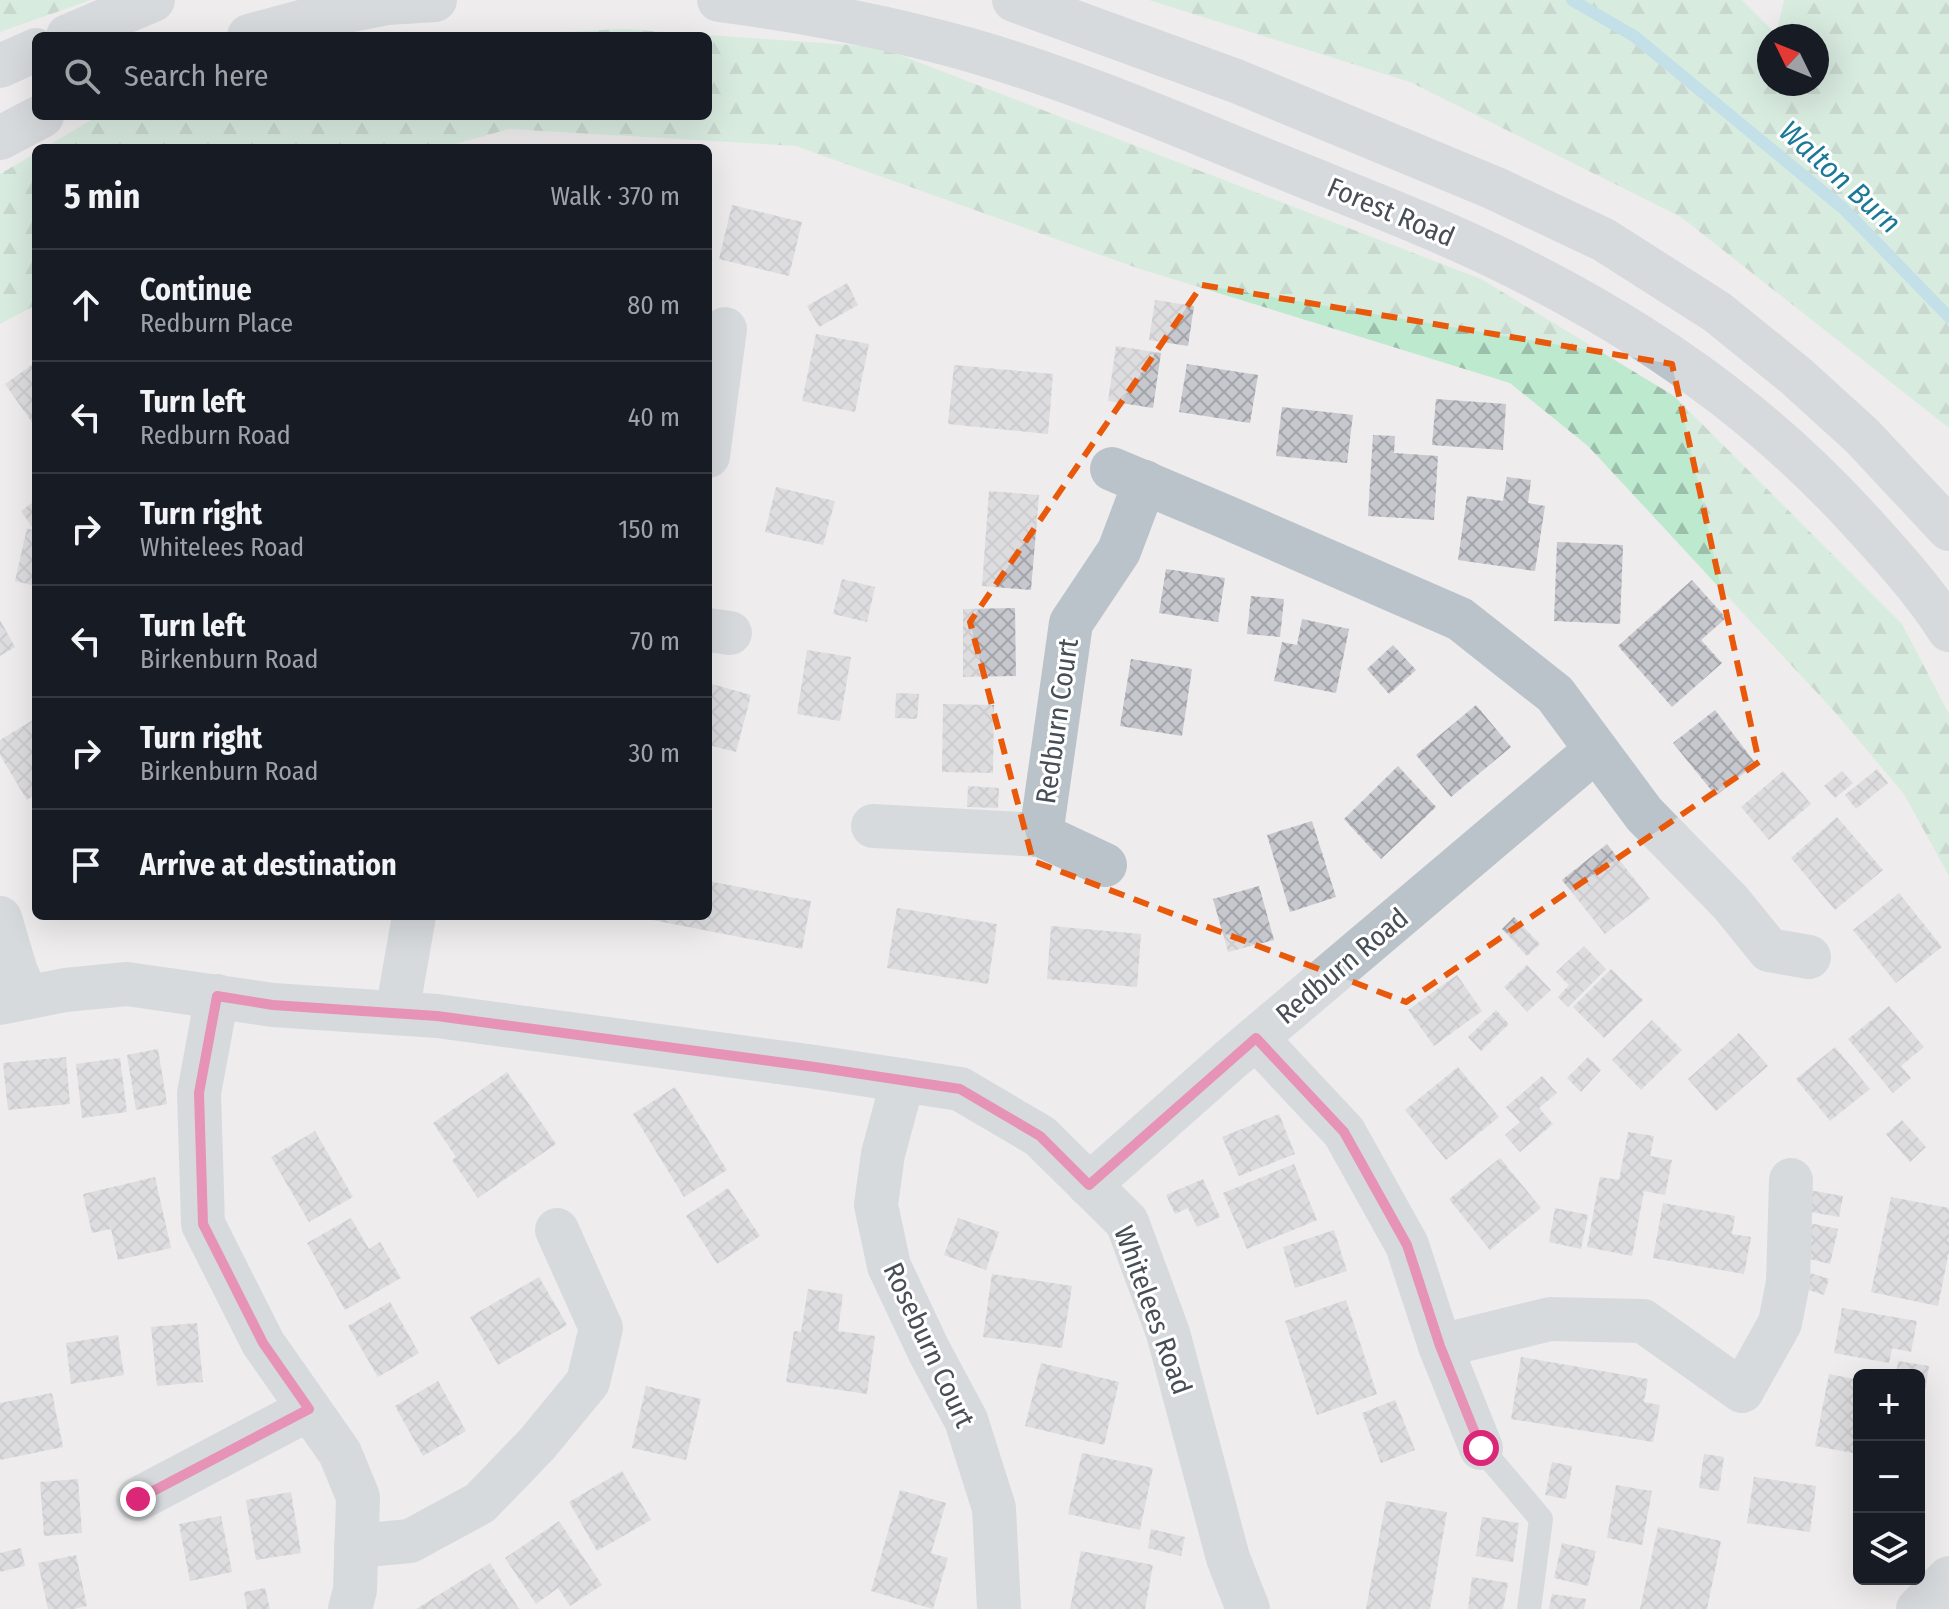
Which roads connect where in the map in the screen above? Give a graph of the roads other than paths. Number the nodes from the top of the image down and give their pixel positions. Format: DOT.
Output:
graph roads {
  1 [pos="153,0"];
  2 [pos="435,0"];
  3 [pos="719,0"];
  4 [pos="1014,0"];
  5 [pos="77,32"];
  6 [pos="264,32"];
  7 [pos="32,52"];
  8 [pos="0,66"];
  9 [pos="34,120"];
  10 [pos="0,138"];
  11 [pos="725,329"];
  12 [pos="712,426"];
  13 [pos="1949,529"];
  14 [pos="1949,630"];
  15 [pos="1596,750"];
  16 [pos="873,826"];
  17 [pos="1041,835"];
  18 [pos="1105,865"];
  19 [pos="0,918"];
  20 [pos="413,920"];
  21 [pos="1809,957"];
  22 [pos="217,996"];
  23 [pos="14,1000"];
  24 [pos="397,1013"];
  25 [pos="1256,1038"];
  26 [pos="903,1080"];
  27 [pos="1791,1180"];
  28 [pos="1089,1185"];
  29 [pos="557,1230"];
  30 [pos="1440,1346"];
  31 [pos="309,1409"];
  32 [pos="1481,1448"];
  33 [pos="138,1499"];
  34 [pos="356,1546"];
  35 [pos="350,1609"];
  36 [pos="999,1609"];
  37 [pos="1248,1609"];
  38 [pos="1529,1609"];
  1 -- 5 [label="street"];
  2 -- 6 [label="street"];
  3 -- 14 [label="street, Forest Road"];
  4 -- 13 [label="street"];
  7 -- 8 [label="street"];
  9 -- 10 [label="street"];
  11 -- 12 [label="street"];
  15 -- 17 [label="street, Redburn Court"];
  15 -- 21 [label="street"];
  15 -- 25 [label="street, Redburn Road"];
  16 -- 17 [label="street, Redburn Court"];
  17 -- 18 [label="street, Redburn Court"];
  19 -- 23 [label="street"];
  20 -- 24 [label="street"];
  22 -- 23 [label="street, Whitelees Road"];
  22 -- 24 [label="street, Whitelees Road"];
  22 -- 31 [label="street"];
  24 -- 26 [label="street, Whitelees Road"];
  25 -- 28 [label="street, Redburn Road"];
  25 -- 30 [label="street"];
  26 -- 28 [label="street, Whitelees Road"];
  26 -- 36 [label="street, Roseburn Court"];
  27 -- 30 [label="street"];
  28 -- 37 [label="street, Whitelees Road"];
  29 -- 34 [label="street"];
  30 -- 32 [label="street"];
  31 -- 33 [label="street"];
  31 -- 34 [label="street"];
  32 -- 38 [label="lane"];
  34 -- 35 [label="street"];
}
